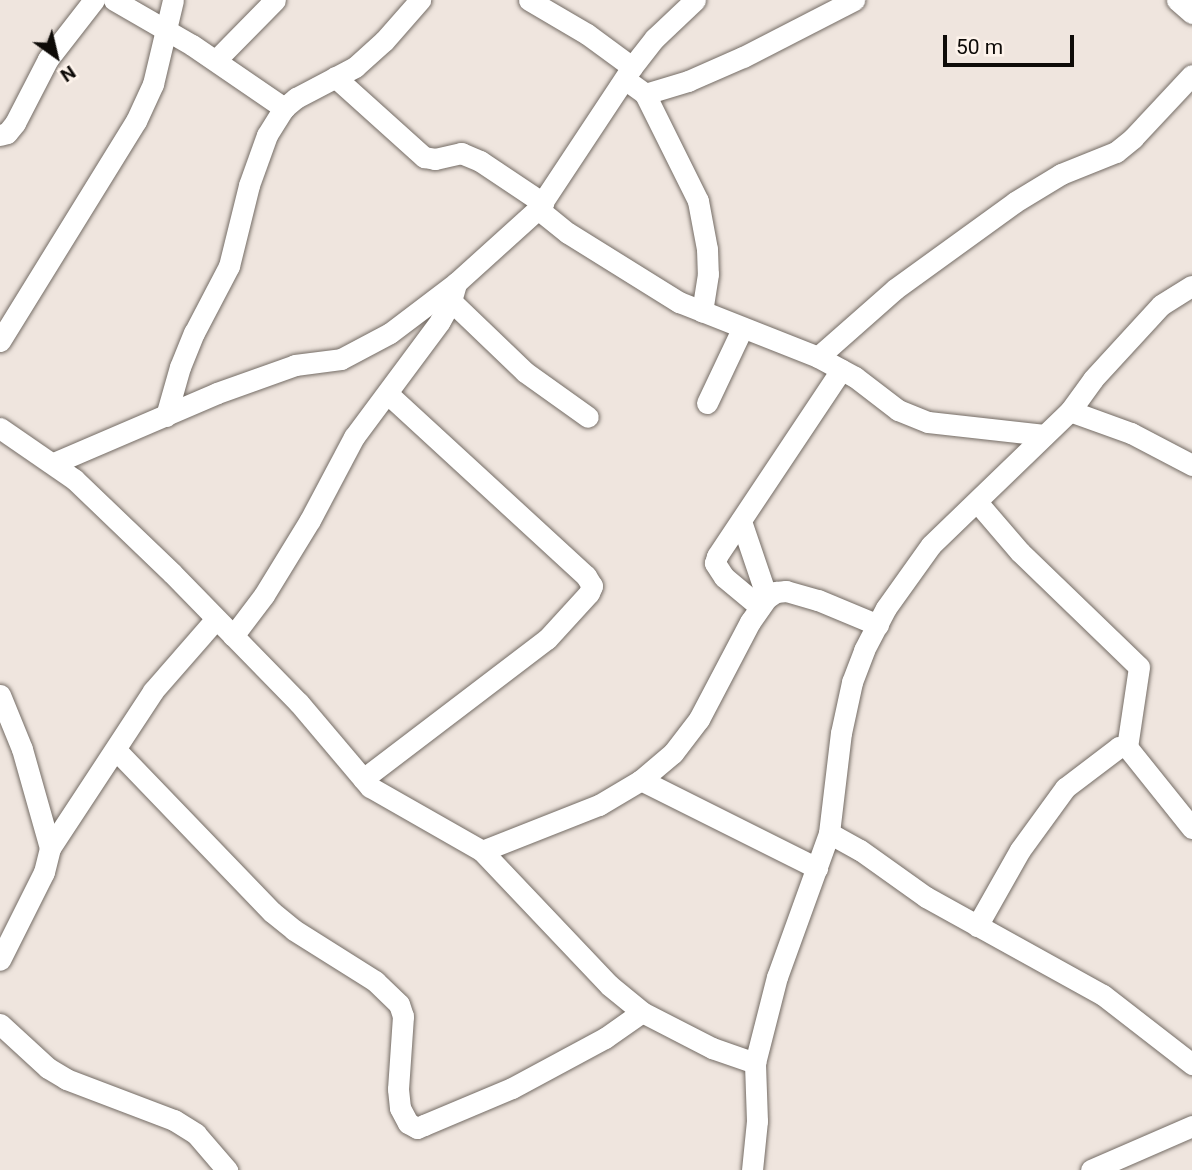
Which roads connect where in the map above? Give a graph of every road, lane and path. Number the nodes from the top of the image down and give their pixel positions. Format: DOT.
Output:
graph roads {
  1 [pos="93,0"];
  2 [pos="114,0"];
  3 [pos="173,0"];
  4 [pos="275,0"];
  5 [pos="420,0"];
  6 [pos="529,0"];
  7 [pos="695,0"];
  8 [pos="854,0"];
  9 [pos="1177,0"];
  10 [pos="1192,13"];
  11 [pos="167,30"];
  12 [pos="216,60"];
  13 [pos="629,73"];
  14 [pos="1192,75"];
  15 [pos="335,77"];
  16 [pos="645,94"];
  17 [pos="284,108"];
  18 [pos="0,135"];
  19 [pos="540,206"];
  20 [pos="1192,286"];
  21 [pos="454,292"];
  22 [pos="702,313"];
  23 [pos="432,314"];
  24 [pos="742,329"];
  25 [pos="0,341"];
  26 [pos="818,357"];
  27 [pos="841,370"];
  28 [pos="388,394"];
  29 [pos="707,403"];
  30 [pos="1070,411"];
  31 [pos="166,416"];
  32 [pos="588,417"];
  33 [pos="0,428"];
  34 [pos="1044,435"];
  35 [pos="54,463"];
  36 [pos="1192,465"];
  37 [pos="976,502"];
  38 [pos="741,521"];
  39 [pos="764,602"];
  40 [pos="215,620"];
  41 [pos="878,625"];
  42 [pos="233,636"];
  43 [pos="0,695"];
  44 [pos="1127,747"];
  45 [pos="116,750"];
  46 [pos="363,779"];
  47 [pos="641,780"];
  48 [pos="1190,822"];
  49 [pos="829,833"];
  50 [pos="50,848"];
  51 [pos="482,851"];
  52 [pos="817,867"];
  53 [pos="977,926"];
  54 [pos="0,960"];
  55 [pos="642,1012"];
  56 [pos="0,1024"];
  57 [pos="1191,1060"];
  58 [pos="755,1062"];
  59 [pos="1192,1126"];
  60 [pos="228,1170"];
  61 [pos="752,1170"];
  62 [pos="1091,1170"];
  1 -- 18 [label="street"];
  2 -- 11 [label="street"];
  3 -- 11 [label="street"];
  4 -- 12 [label="street"];
  5 -- 15 [label="street"];
  6 -- 13 [label="street"];
  7 -- 13 [label="street"];
  8 -- 16 [label="street"];
  9 -- 10 [label="street"];
  11 -- 12 [label="street"];
  11 -- 25 [label="street"];
  12 -- 17 [label="street"];
  13 -- 16 [label="street"];
  13 -- 19 [label="street"];
  14 -- 26 [label="street"];
  15 -- 17 [label="street"];
  15 -- 19 [label="street"];
  16 -- 22 [label="street"];
  17 -- 31 [label="street"];
  19 -- 21 [label="street"];
  19 -- 22 [label="street"];
  20 -- 30 [label="street"];
  21 -- 23 [label="street"];
  21 -- 32 [label="street"];
  22 -- 24 [label="street"];
  23 -- 28 [label="street"];
  23 -- 31 [label="street"];
  24 -- 26 [label="street"];
  24 -- 29 [label="street"];
  26 -- 27 [label="street"];
  27 -- 34 [label="street"];
  27 -- 38 [label="street"];
  28 -- 42 [label="street"];
  28 -- 46 [label="street"];
  30 -- 34 [label="street"];
  30 -- 36 [label="street"];
  31 -- 35 [label="street"];
  33 -- 35 [label="street"];
  34 -- 37 [label="street"];
  35 -- 40 [label="street"];
  37 -- 41 [label="street"];
  37 -- 44 [label="street"];
  38 -- 39 [label="street"];
  38 -- 39 [label="street"];
  39 -- 41 [label="street"];
  39 -- 47 [label="street"];
  40 -- 42 [label="street"];
  40 -- 45 [label="street"];
  41 -- 49 [label="street"];
  42 -- 46 [label="street"];
  43 -- 50 [label="street"];
  44 -- 48 [label="street"];
  44 -- 53 [label="street"];
  45 -- 50 [label="street"];
  45 -- 55 [label="street"];
  46 -- 51 [label="street"];
  47 -- 51 [label="street"];
  47 -- 52 [label="street"];
  49 -- 52 [label="street"];
  49 -- 53 [label="street"];
  50 -- 54 [label="street"];
  51 -- 55 [label="street"];
  52 -- 58 [label="street"];
  53 -- 57 [label="street"];
  55 -- 58 [label="street"];
  56 -- 60 [label="street"];
  58 -- 61 [label="street"];
  59 -- 62 [label="street"];
}
